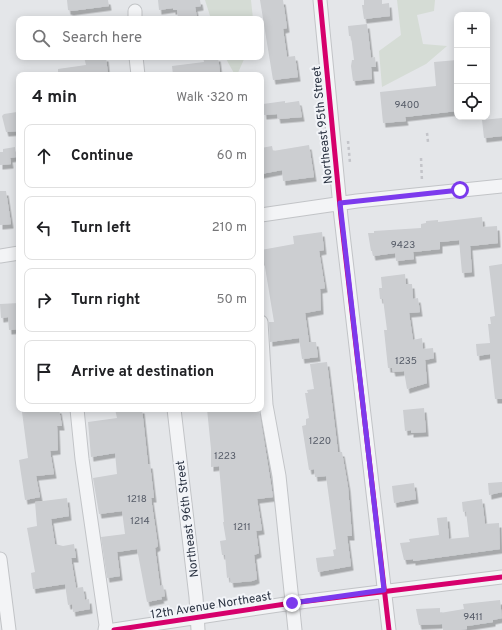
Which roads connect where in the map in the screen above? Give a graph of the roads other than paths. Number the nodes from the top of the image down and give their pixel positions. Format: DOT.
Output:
graph roads {
  1 [pos="320,0"];
  2 [pos="136,60"];
  3 [pos="138,72"];
  4 [pos="502,186"];
  5 [pos="340,203"];
  6 [pos="264,216"];
  7 [pos="16,253"];
  8 [pos="0,256"];
  9 [pos="264,372"];
  10 [pos="77,412"];
  11 [pos="174,412"];
  12 [pos="0,559"];
  13 [pos="502,576"];
  14 [pos="384,590"];
  15 [pos="292,603"];
  16 [pos="198,624"];
  17 [pos="9,630"];
  18 [pos="105,630"];
  19 [pos="114,630"];
  20 [pos="295,630"];
  21 [pos="389,630"];
  1 -- 5 [label="street, Northeast 95th Street"];
  2 -- 3 [label="street"];
  4 -- 5 [label="street"];
  5 -- 6 [label="street"];
  5 -- 14 [label="street, Northeast 95th Street"];
  7 -- 8 [label="street"];
  9 -- 15 [label="street"];
  10 -- 18 [label="street"];
  11 -- 16 [label="street, Northeast 96th Street"];
  12 -- 17 [label="street"];
  13 -- 14 [label="street, 12th Avenue Northeast"];
  14 -- 15 [label="street, 12th Avenue Northeast"];
  14 -- 21 [label="street, Northeast 95th Street"];
  15 -- 16 [label="street, 12th Avenue Northeast"];
  15 -- 20 [label="street"];
  16 -- 19 [label="street, 12th Avenue Northeast"];
}
